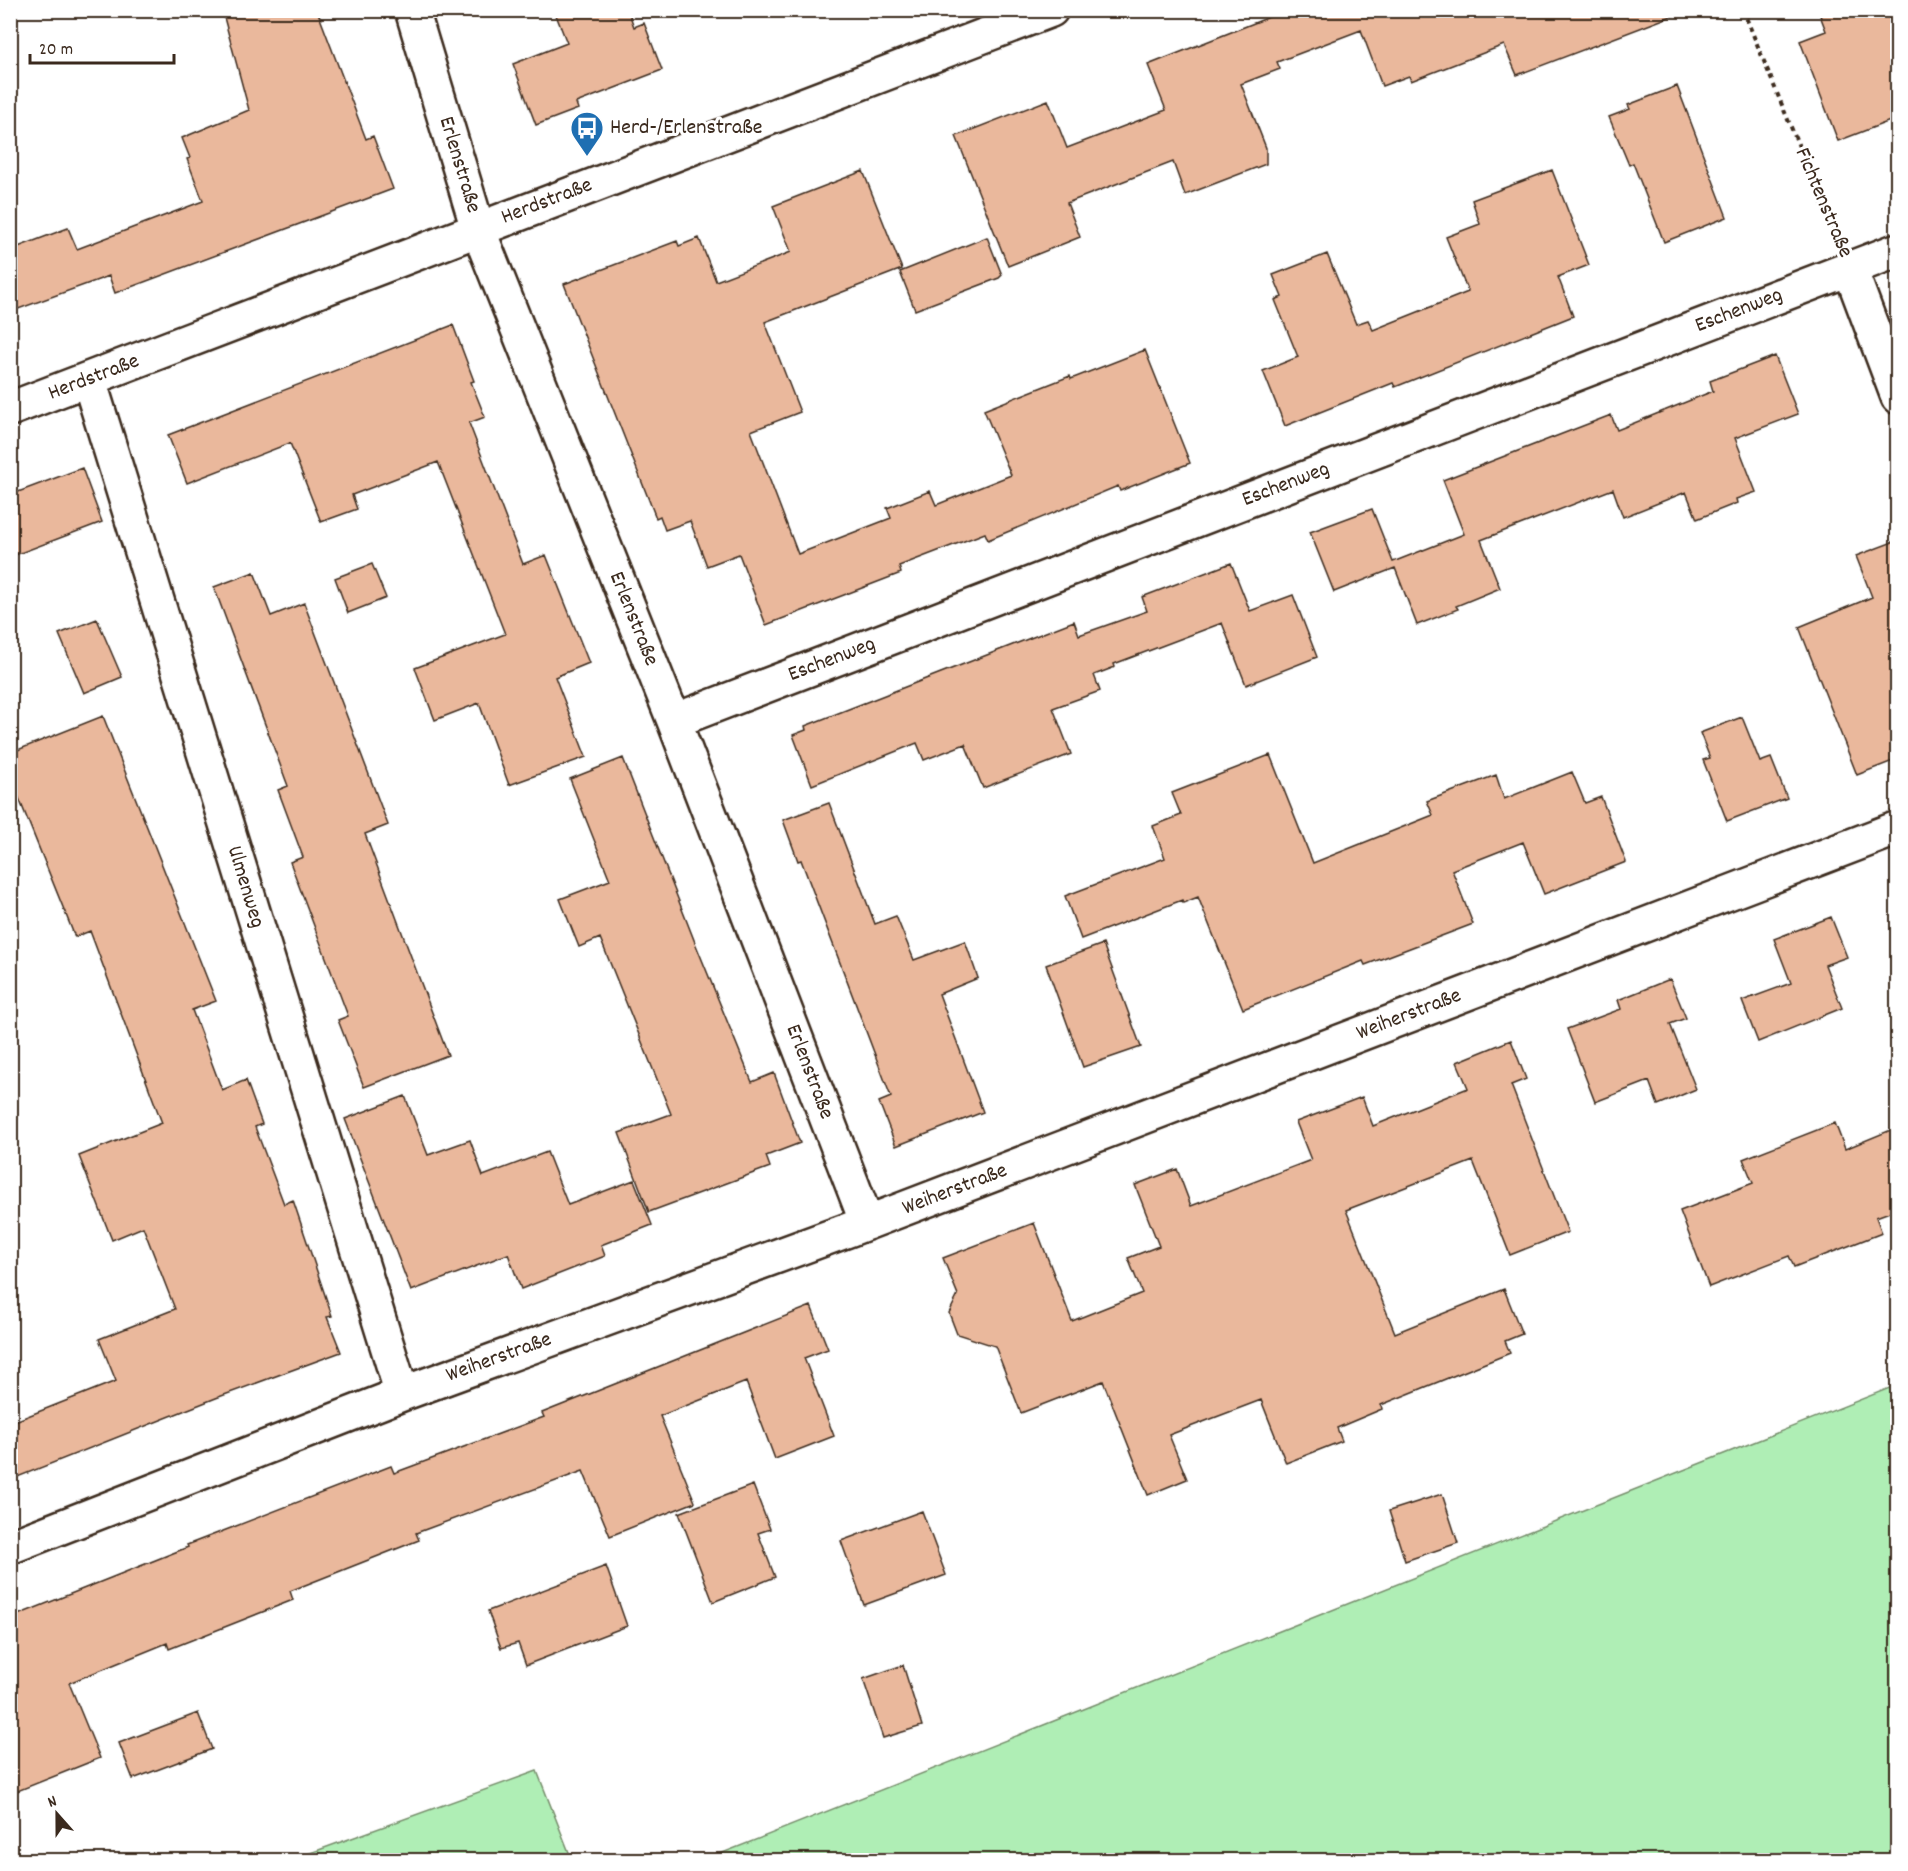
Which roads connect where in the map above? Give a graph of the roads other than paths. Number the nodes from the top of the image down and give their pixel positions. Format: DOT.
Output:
graph roads {
  1 [pos="412,10"];
  2 [pos="1051,10"];
  3 [pos="478,229"];
  4 [pos="1898,250"];
  5 [pos="1850,268"];
  6 [pos="89,380"];
  7 [pos="1898,397"];
  8 [pos="10,409"];
  9 [pos="674,721"];
  10 [pos="1898,828"];
  11 [pos="867,1223"];
  12 [pos="402,1394"];
  13 [pos="10,1547"];
  1 -- 3 [label="street, Erlenstraße"];
  2 -- 3 [label="street, Herdstraße"];
  3 -- 6 [label="street, Herdstraße"];
  3 -- 9 [label="street, Erlenstraße"];
  4 -- 5 [label="street, Eschenweg"];
  5 -- 7 [label="street, Fichtenstraße"];
  5 -- 9 [label="street, Eschenweg"];
  6 -- 8 [label="street, Herdstraße"];
  6 -- 12 [label="street, Ulmenweg"];
  9 -- 11 [label="street, Erlenstraße"];
  10 -- 11 [label="street, Weiherstraße"];
  11 -- 12 [label="street, Weiherstraße"];
  12 -- 13 [label="street, Weiherstraße"];
}
